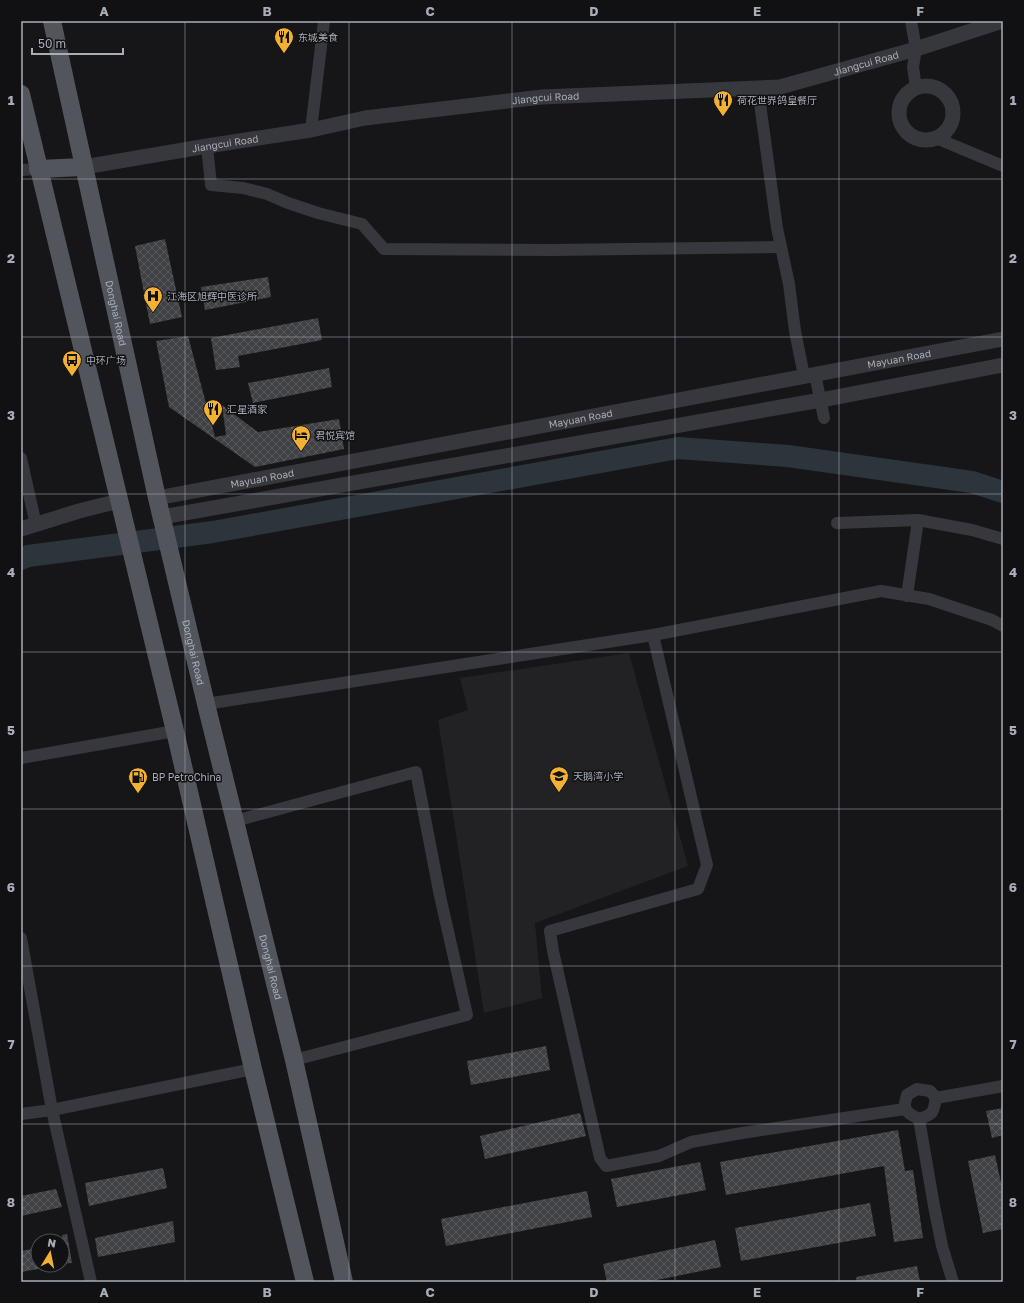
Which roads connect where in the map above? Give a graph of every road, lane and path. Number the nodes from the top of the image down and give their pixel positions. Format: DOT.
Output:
graph roads {
  1 [pos="52,21"];
  2 [pos="324,21"];
  3 [pos="911,21"];
  4 [pos="1002,21"];
  5 [pos="916,49"];
  6 [pos="758,88"];
  7 [pos="916,88"];
  8 [pos="21,94"];
  9 [pos="311,130"];
  10 [pos="936,138"];
  11 [pos="207,146"];
  12 [pos="1003,166"];
  13 [pos="84,167"];
  14 [pos="30,169"];
  15 [pos="781,247"];
  16 [pos="1003,339"];
  17 [pos="1003,365"];
  18 [pos="810,375"];
  19 [pos="821,400"];
  20 [pos="824,418"];
  21 [pos="21,458"];
  22 [pos="158,498"];
  23 [pos="119,502"];
  24 [pos="162,518"];
  25 [pos="918,520"];
  26 [pos="837,523"];
  27 [pos="36,525"];
  28 [pos="21,529"];
  29 [pos="1003,539"];
  30 [pos="907,596"];
  31 [pos="1003,626"];
  32 [pos="654,635"];
  33 [pos="206,704"];
  34 [pos="175,731"];
  35 [pos="21,758"];
  36 [pos="235,821"];
  37 [pos="21,938"];
  38 [pos="294,1060"];
  39 [pos="253,1069"];
  40 [pos="1003,1086"];
  41 [pos="936,1098"];
  42 [pos="905,1109"];
  43 [pos="52,1110"];
  44 [pos="21,1114"];
  45 [pos="919,1119"];
  46 [pos="91,1282"];
  47 [pos="305,1282"];
  48 [pos="344,1282"];
  49 [pos="953,1282"];
  1 -- 13 [label="main road, Donghai Road"];
  2 -- 9 [label="street"];
  3 -- 5 [label="street"];
  4 -- 5 [label="street, Jiangcui Road"];
  5 -- 6 [label="street, Jiangcui Road"];
  5 -- 7 [label="street"];
  6 -- 9 [label="street, Jiangcui Road"];
  6 -- 15 [label="street"];
  7 -- 10 [label="street"];
  7 -- 10 [label="street"];
  8 -- 14 [label="main road"];
  9 -- 11 [label="street, Jiangcui Road"];
  10 -- 12 [label="street"];
  11 -- 13 [label="street, Jiangcui Road"];
  11 -- 15 [label="street"];
  13 -- 14 [label="main road"];
  13 -- 22 [label="main road, Donghai Road"];
  14 -- 23 [label="main road"];
  15 -- 18 [label="street"];
  16 -- 18 [label="street, Mayuan Road"];
  17 -- 19 [label="street, Mayuan Road"];
  18 -- 19 [label="street"];
  18 -- 22 [label="street, Mayuan Road"];
  19 -- 20 [label="street"];
  19 -- 24 [label="street, Mayuan Road"];
  21 -- 27 [label="street"];
  22 -- 24 [label="main road, Donghai Road"];
  23 -- 27 [label="street"];
  23 -- 34 [label="main road"];
  24 -- 33 [label="main road, Donghai Road"];
  25 -- 26 [label="street"];
  25 -- 29 [label="street"];
  25 -- 30 [label="street"];
  27 -- 28 [label="street"];
  30 -- 31 [label="street"];
  30 -- 32 [label="street"];
  32 -- 33 [label="street"];
  32 -- 42 [label="street"];
  33 -- 36 [label="main road, Donghai Road"];
  34 -- 35 [label="street"];
  34 -- 39 [label="main road"];
  36 -- 38 [label="main road, Donghai Road"];
  36 -- 38 [label="street"];
  37 -- 43 [label="street"];
  38 -- 48 [label="main road, Donghai Road"];
  39 -- 43 [label="street"];
  39 -- 47 [label="main road"];
  40 -- 41 [label="street"];
  41 -- 42 [label="street"];
  41 -- 45 [label="street"];
  42 -- 45 [label="street"];
  43 -- 44 [label="street"];
  43 -- 46 [label="street"];
  45 -- 49 [label="street"];
}
